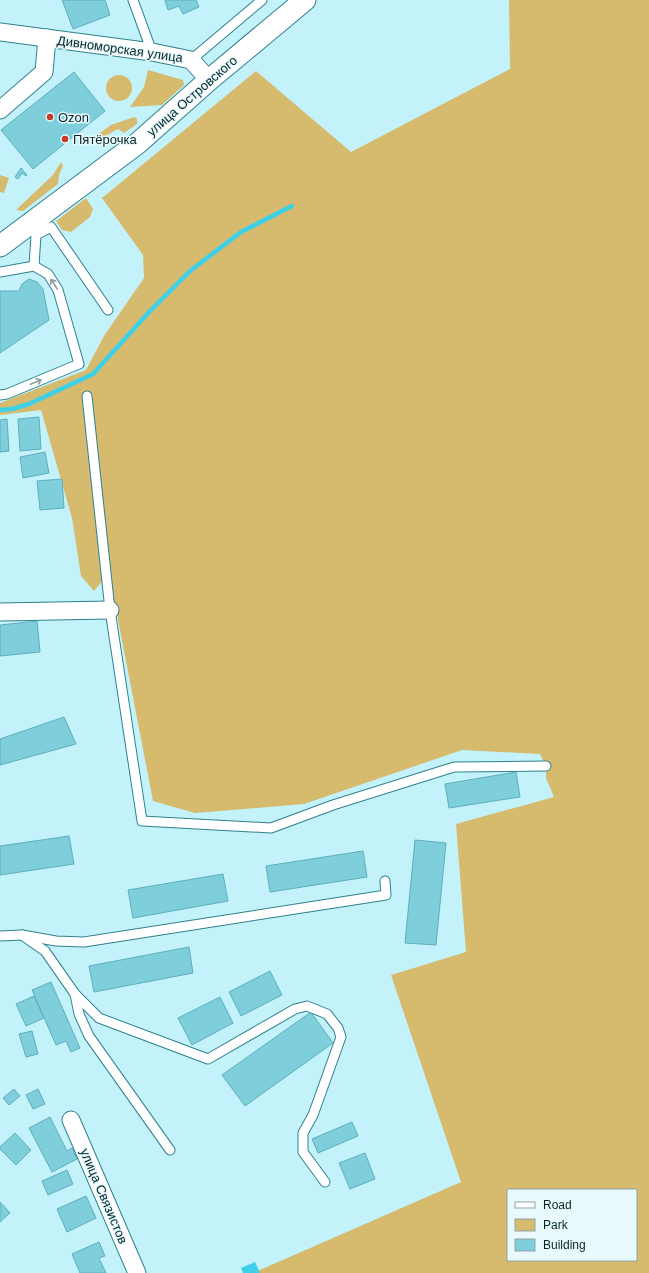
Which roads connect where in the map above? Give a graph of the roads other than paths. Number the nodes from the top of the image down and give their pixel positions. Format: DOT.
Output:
graph roads {
  1 [pos="132,0"];
  2 [pos="262,0"];
  3 [pos="305,0"];
  4 [pos="0,32"];
  5 [pos="46,38"];
  6 [pos="152,52"];
  7 [pos="191,60"];
  8 [pos="209,80"];
  9 [pos="0,110"];
  10 [pos="40,225"];
  11 [pos="0,246"];
  12 [pos="34,266"];
  13 [pos="0,272"];
  14 [pos="108,310"];
  15 [pos="0,395"];
  16 [pos="87,396"];
  17 [pos="110,610"];
  18 [pos="0,612"];
  19 [pos="546,766"];
  20 [pos="385,881"];
  21 [pos="22,935"];
  22 [pos="0,936"];
  23 [pos="75,994"];
  24 [pos="71,1120"];
  25 [pos="170,1150"];
  26 [pos="325,1182"];
  27 [pos="137,1273"];
  1 -- 6 [label="lane"];
  2 -- 7 [label="lane"];
  3 -- 8 [label="street, улица Островского"];
  4 -- 5 [label="street, Дивноморская улица"];
  5 -- 6 [label="street, Дивноморская улица"];
  5 -- 9 [label="street, Дивноморская улица"];
  6 -- 7 [label="street, Дивноморская улица"];
  7 -- 8 [label="street, Дивноморская улица"];
  8 -- 10 [label="street, улица Островского"];
  10 -- 11 [label="street, улица Островского"];
  10 -- 12 [label="lane"];
  10 -- 14 [label="lane"];
  12 -- 13 [label="lane"];
  15 -- 12 [label="lane, one-way"];
  16 -- 17 [label="lane"];
  17 -- 18 [label="street"];
  17 -- 19 [label="lane"];
  20 -- 21 [label="lane"];
  21 -- 22 [label="lane"];
  21 -- 23 [label="lane"];
  23 -- 25 [label="lane"];
  23 -- 26 [label="lane"];
  24 -- 27 [label="street, улица Связистов"];
}
